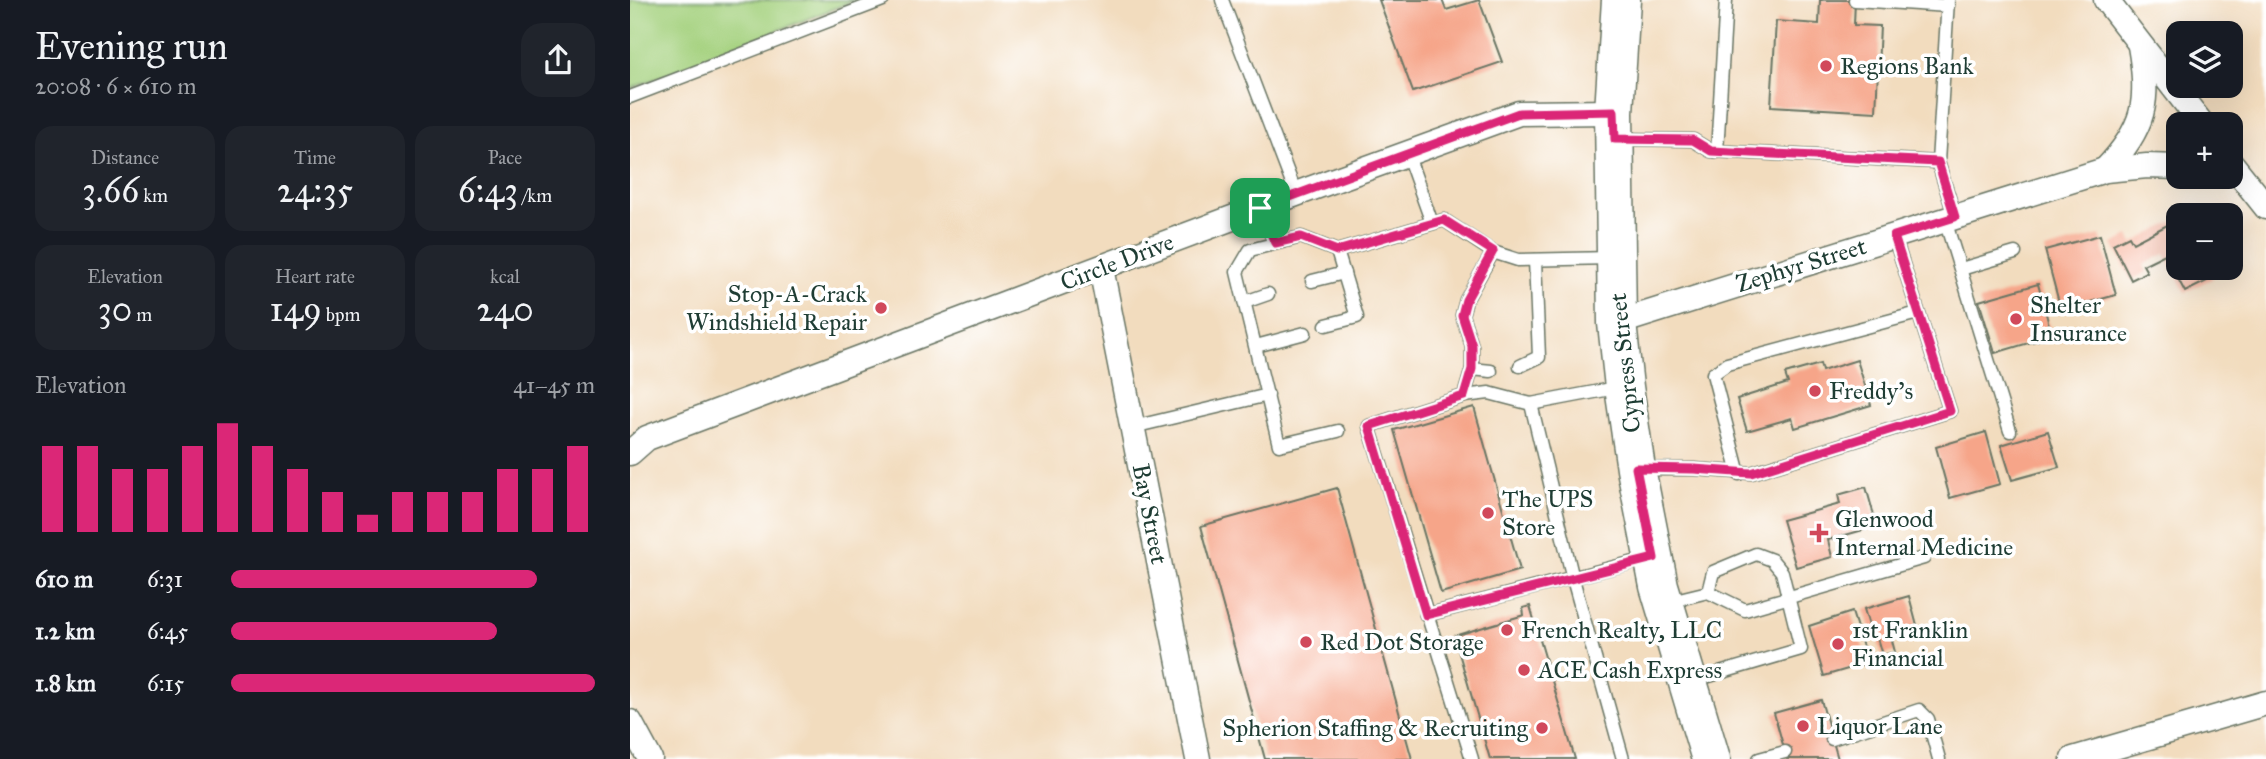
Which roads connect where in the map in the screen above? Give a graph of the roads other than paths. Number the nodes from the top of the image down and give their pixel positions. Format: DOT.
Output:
graph roads {
  1 [pos="883,0"];
  2 [pos="1222,0"];
  3 [pos="1621,0"];
  4 [pos="1726,0"];
  5 [pos="1855,0"];
  6 [pos="2106,0"];
  7 [pos="1948,3"];
  8 [pos="2139,43"];
  9 [pos="630,97"];
  10 [pos="2193,112"];
  11 [pos="1615,125"];
  12 [pos="1717,152"];
  13 [pos="1408,153"];
  14 [pos="1938,162"];
  15 [pos="2166,167"];
  16 [pos="2105,170"];
  17 [pos="2243,181"];
  18 [pos="1296,194"];
  19 [pos="2266,207"];
  20 [pos="1260,208"];
  21 [pos="1950,219"];
  22 [pos="1432,223"];
  23 [pos="1894,236"];
  24 [pos="1275,243"];
  25 [pos="1337,251"];
  26 [pos="1493,251"];
  27 [pos="2015,253"];
  28 [pos="1616,257"];
  29 [pos="1535,260"];
  30 [pos="1101,268"];
  31 [pos="1961,269"];
  32 [pos="1344,273"];
  33 [pos="1312,281"];
  34 [pos="1268,294"];
  35 [pos="1245,302"];
  36 [pos="1918,313"];
  37 [pos="1617,323"];
  38 [pos="1326,325"];
  39 [pos="1305,332"];
  40 [pos="1256,346"];
  41 [pos="1520,366"];
  42 [pos="1472,369"];
  43 [pos="1491,372"];
  44 [pos="1624,387"];
  45 [pos="1268,395"];
  46 [pos="1464,396"];
  47 [pos="1531,404"];
  48 [pos="1132,427"];
  49 [pos="1338,431"];
  50 [pos="2010,431"];
  51 [pos="630,453"];
  52 [pos="1636,468"];
  53 [pos="1739,474"];
  54 [pos="1654,558"];
  55 [pos="1924,558"];
  56 [pos="1573,579"];
  57 [pos="1708,592"];
  58 [pos="1788,598"];
  59 [pos="1664,603"];
  60 [pos="1426,615"];
  61 [pos="1688,682"];
  62 [pos="2266,702"];
  63 [pos="630,722"];
  64 [pos="1832,739"];
  65 [pos="1786,752"];
  66 [pos="650,759"];
  67 [pos="1198,759"];
  68 [pos="1472,759"];
  69 [pos="1623,759"];
  70 [pos="1710,759"];
  71 [pos="1759,759"];
  72 [pos="1939,759"];
  73 [pos="2073,759"];
  1 -- 9 [label="lane"];
  2 -- 18 [label="lane"];
  3 -- 11 [label="main road, Cypress Street"];
  4 -- 12 [label="lane"];
  5 -- 7 [label="lane"];
  6 -- 8 [label="street"];
  7 -- 14 [label="lane"];
  8 -- 10 [label="street"];
  8 -- 16 [label="street"];
  11 -- 12 [label="lane"];
  11 -- 13 [label="street, Circle Drive"];
  11 -- 28 [label="main road, Cypress Street"];
  12 -- 14 [label="lane"];
  13 -- 18 [label="street, Circle Drive"];
  13 -- 22 [label="lane"];
  14 -- 21 [label="lane"];
  15 -- 16 [label="street, Zephyr Street"];
  16 -- 21 [label="street, Zephyr Street"];
  17 -- 19 [label="street"];
  18 -- 20 [label="street, Circle Drive"];
  20 -- 24 [label="lane"];
  20 -- 30 [label="street, Circle Drive"];
  21 -- 23 [label="street, Zephyr Street"];
  21 -- 31 [label="lane"];
  22 -- 25 [label="lane"];
  22 -- 26 [label="lane"];
  23 -- 36 [label="lane"];
  23 -- 37 [label="street, Zephyr Street"];
  24 -- 25 [label="lane"];
  24 -- 35 [label="lane"];
  25 -- 32 [label="lane"];
  26 -- 29 [label="lane"];
  26 -- 42 [label="lane"];
  27 -- 31 [label="lane"];
  28 -- 29 [label="lane"];
  28 -- 37 [label="main road, Cypress Street"];
  29 -- 41 [label="lane"];
  30 -- 48 [label="street, Bay Street"];
  30 -- 51 [label="street, Circle Drive"];
  31 -- 50 [label="lane"];
  32 -- 33 [label="lane"];
  32 -- 38 [label="lane"];
  34 -- 35 [label="lane"];
  35 -- 40 [label="lane"];
  36 -- 53 [label="lane"];
  36 -- 53 [label="lane"];
  37 -- 44 [label="main road, Cypress Street"];
  39 -- 40 [label="lane"];
  40 -- 45 [label="lane"];
  42 -- 43 [label="lane"];
  42 -- 46 [label="lane"];
  44 -- 47 [label="lane"];
  44 -- 52 [label="main road, Cypress Street"];
  45 -- 48 [label="lane"];
  45 -- 49 [label="lane"];
  46 -- 47 [label="lane"];
  46 -- 60 [label="lane"];
  47 -- 56 [label="lane"];
  48 -- 67 [label="street, Bay Street"];
  52 -- 53 [label="lane"];
  52 -- 54 [label="main road, Cypress Street"];
  54 -- 56 [label="lane"];
  54 -- 59 [label="main road, Cypress Street"];
  55 -- 58 [label="lane"];
  56 -- 60 [label="lane"];
  56 -- 69 [label="lane"];
  57 -- 58 [label="lane"];
  57 -- 58 [label="lane"];
  57 -- 59 [label="lane"];
  58 -- 61 [label="lane"];
  59 -- 61 [label="main road, Cypress Street"];
  60 -- 68 [label="lane"];
  61 -- 70 [label="main road, Cypress Street"];
  62 -- 73 [label="street"];
  63 -- 66 [label="street"];
  64 -- 72 [label="lane"];
  65 -- 71 [label="lane"];
}
